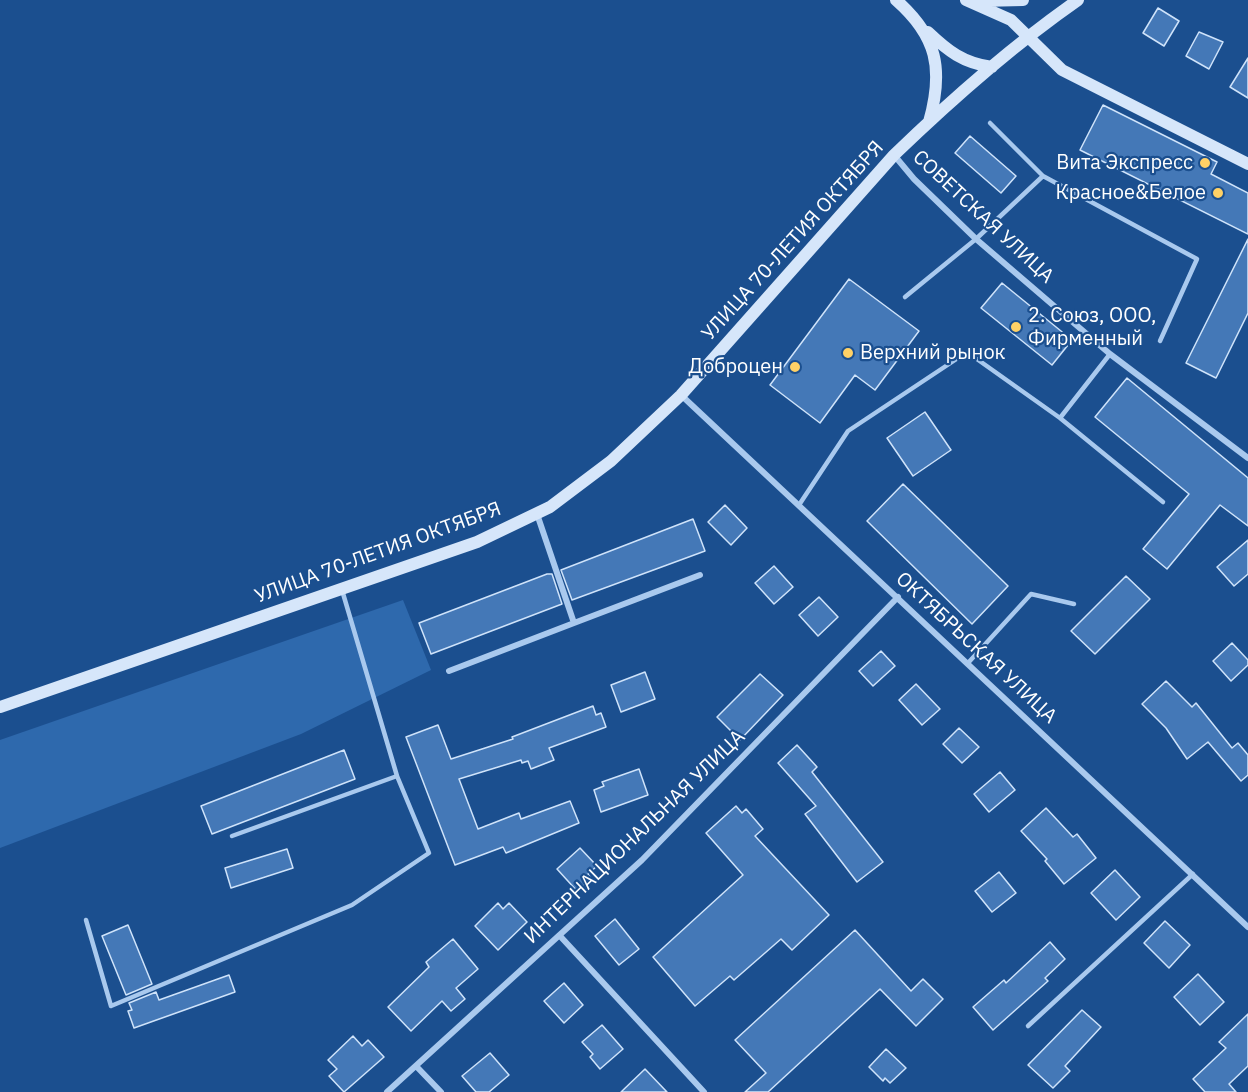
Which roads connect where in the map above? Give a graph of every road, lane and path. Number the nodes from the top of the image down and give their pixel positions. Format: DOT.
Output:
graph roads {
  1 [pos="896,0"];
  2 [pos="968,0"];
  3 [pos="1023,0"];
  4 [pos="1077,0"];
  5 [pos="924,29"];
  6 [pos="1027,35"];
  7 [pos="992,67"];
  8 [pos="929,122"];
  9 [pos="990,123"];
  10 [pos="894,155"];
  11 [pos="1248,164"];
  12 [pos="1043,176"];
  13 [pos="976,239"];
  14 [pos="905,297"];
  15 [pos="1160,341"];
  16 [pos="1110,354"];
  17 [pos="681,395"];
  18 [pos="1060,418"];
  19 [pos="1248,458"];
  20 [pos="1163,502"];
  21 [pos="799,505"];
  22 [pos="536,513"];
  23 [pos="699,576"];
  24 [pos="341,588"];
  25 [pos="898,597"];
  26 [pos="1074,604"];
  27 [pos="574,622"];
  28 [pos="968,663"];
  29 [pos="449,671"];
  30 [pos="0,707"];
  31 [pos="397,776"];
  32 [pos="232,836"];
  33 [pos="1193,874"];
  34 [pos="86,920"];
  35 [pos="1248,927"];
  36 [pos="560,936"];
  37 [pos="1028,1026"];
  38 [pos="416,1066"];
  39 [pos="387,1092"];
  40 [pos="441,1092"];
  41 [pos="704,1092"];
  1 -- 5 [label="main road"];
  2 -- 3 [label="main road"];
  2 -- 6 [label="main road"];
  4 -- 6 [label="main road, УЛИЦА 70-ЛЕТИЯ ОКТЯБРЯ"];
  5 -- 7 [label="main road"];
  5 -- 8 [label="main road"];
  6 -- 7 [label="main road, УЛИЦА 70-ЛЕТИЯ ОКТЯБРЯ"];
  6 -- 11 [label="main road"];
  7 -- 8 [label="main road, УЛИЦА 70-ЛЕТИЯ ОКТЯБРЯ"];
  8 -- 10 [label="main road, УЛИЦА 70-ЛЕТИЯ ОКТЯБРЯ"];
  9 -- 12 [label="lane"];
  10 -- 13 [label="street, СОВЕТСКАЯ УЛИЦА"];
  10 -- 17 [label="main road, УЛИЦА 70-ЛЕТИЯ ОКТЯБРЯ"];
  12 -- 13 [label="lane"];
  12 -- 15 [label="lane"];
  13 -- 14 [label="lane"];
  13 -- 16 [label="street, СОВЕТСКАЯ УЛИЦА"];
  16 -- 18 [label="lane"];
  16 -- 19 [label="street, СОВЕТСКАЯ УЛИЦА"];
  17 -- 21 [label="street, ОКТЯБРЬСКАЯ УЛИЦА"];
  17 -- 22 [label="main road, УЛИЦА 70-ЛЕТИЯ ОКТЯБРЯ"];
  18 -- 20 [label="lane"];
  18 -- 21 [label="lane"];
  21 -- 25 [label="street, ОКТЯБРЬСКАЯ УЛИЦА"];
  22 -- 24 [label="main road, УЛИЦА 70-ЛЕТИЯ ОКТЯБРЯ"];
  22 -- 27 [label="street"];
  23 -- 27 [label="street"];
  24 -- 30 [label="main road, УЛИЦА 70-ЛЕТИЯ ОКТЯБРЯ"];
  24 -- 31 [label="lane"];
  25 -- 28 [label="street, ОКТЯБРЬСКАЯ УЛИЦА"];
  25 -- 36 [label="street, ИНТЕРНАЦИОНАЛЬНАЯ УЛИЦА"];
  26 -- 28 [label="lane"];
  27 -- 29 [label="street"];
  28 -- 33 [label="street, ОКТЯБРЬСКАЯ УЛИЦА"];
  31 -- 32 [label="lane"];
  31 -- 34 [label="lane"];
  33 -- 35 [label="street, ОКТЯБРЬСКАЯ УЛИЦА"];
  33 -- 37 [label="lane"];
  36 -- 38 [label="street, ИНТЕРНАЦИОНАЛЬНАЯ УЛИЦА"];
  36 -- 41 [label="street"];
  38 -- 39 [label="street, ИНТЕРНАЦИОНАЛЬНАЯ УЛИЦА"];
  38 -- 40 [label="street"];
}
